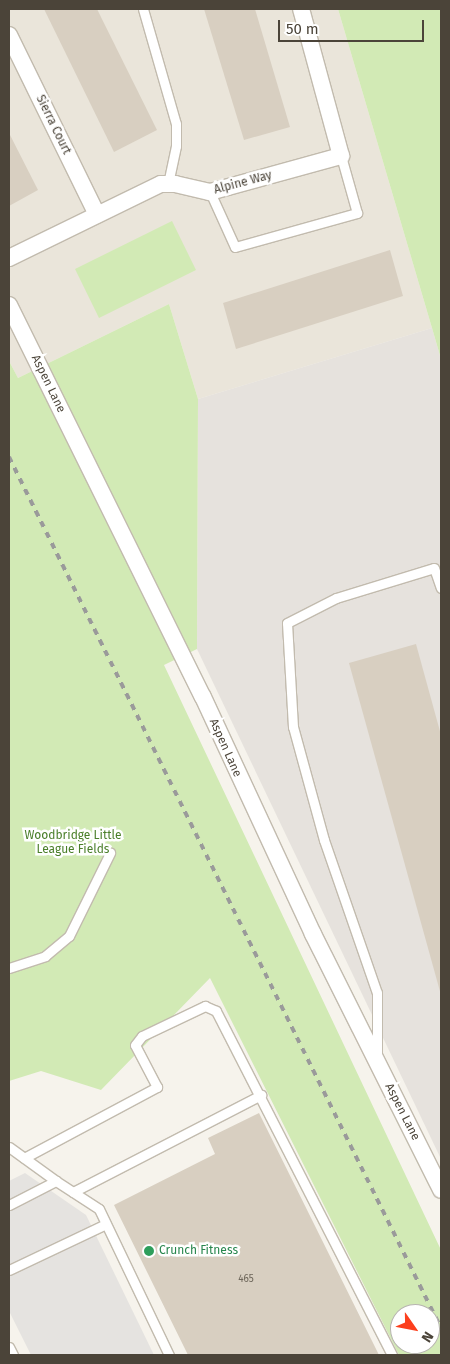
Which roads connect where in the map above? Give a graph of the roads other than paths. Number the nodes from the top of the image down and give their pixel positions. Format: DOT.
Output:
graph roads {
  1 [pos="143,9"];
  2 [pos="301,9"];
  3 [pos="9,35"];
  4 [pos="340,156"];
  5 [pos="168,183"];
  6 [pos="210,192"];
  7 [pos="96,215"];
  8 [pos="9,258"];
  9 [pos="9,305"];
  10 [pos="441,588"];
  11 [pos="110,853"];
  12 [pos="9,968"];
  13 [pos="377,1062"];
  14 [pos="261,1095"];
  15 [pos="9,1147"];
  16 [pos="24,1158"];
  17 [pos="56,1181"];
  18 [pos="441,1190"];
  19 [pos="73,1192"];
  20 [pos="9,1205"];
  21 [pos="106,1224"];
  22 [pos="9,1270"];
  23 [pos="9,1347"];
  24 [pos="13,1355"];
  25 [pos="169,1355"];
  26 [pos="392,1355"];
  1 -- 5 [label="lane"];
  2 -- 4 [label="street"];
  3 -- 7 [label="street, Sierra Court"];
  4 -- 6 [label="street, Alpine Way"];
  4 -- 6 [label="lane"];
  5 -- 6 [label="street, Alpine Way"];
  5 -- 7 [label="street"];
  7 -- 8 [label="street"];
  9 -- 13 [label="street, Aspen Lane"];
  10 -- 13 [label="lane"];
  11 -- 12 [label="lane"];
  13 -- 18 [label="street, Aspen Lane"];
  14 -- 16 [label="lane"];
  14 -- 19 [label="lane"];
  14 -- 26 [label="lane"];
  15 -- 16 [label="lane"];
  16 -- 17 [label="lane"];
  17 -- 19 [label="lane"];
  17 -- 20 [label="lane"];
  19 -- 21 [label="lane"];
  21 -- 22 [label="lane"];
  21 -- 25 [label="lane"];
  23 -- 24 [label="lane"];
}
